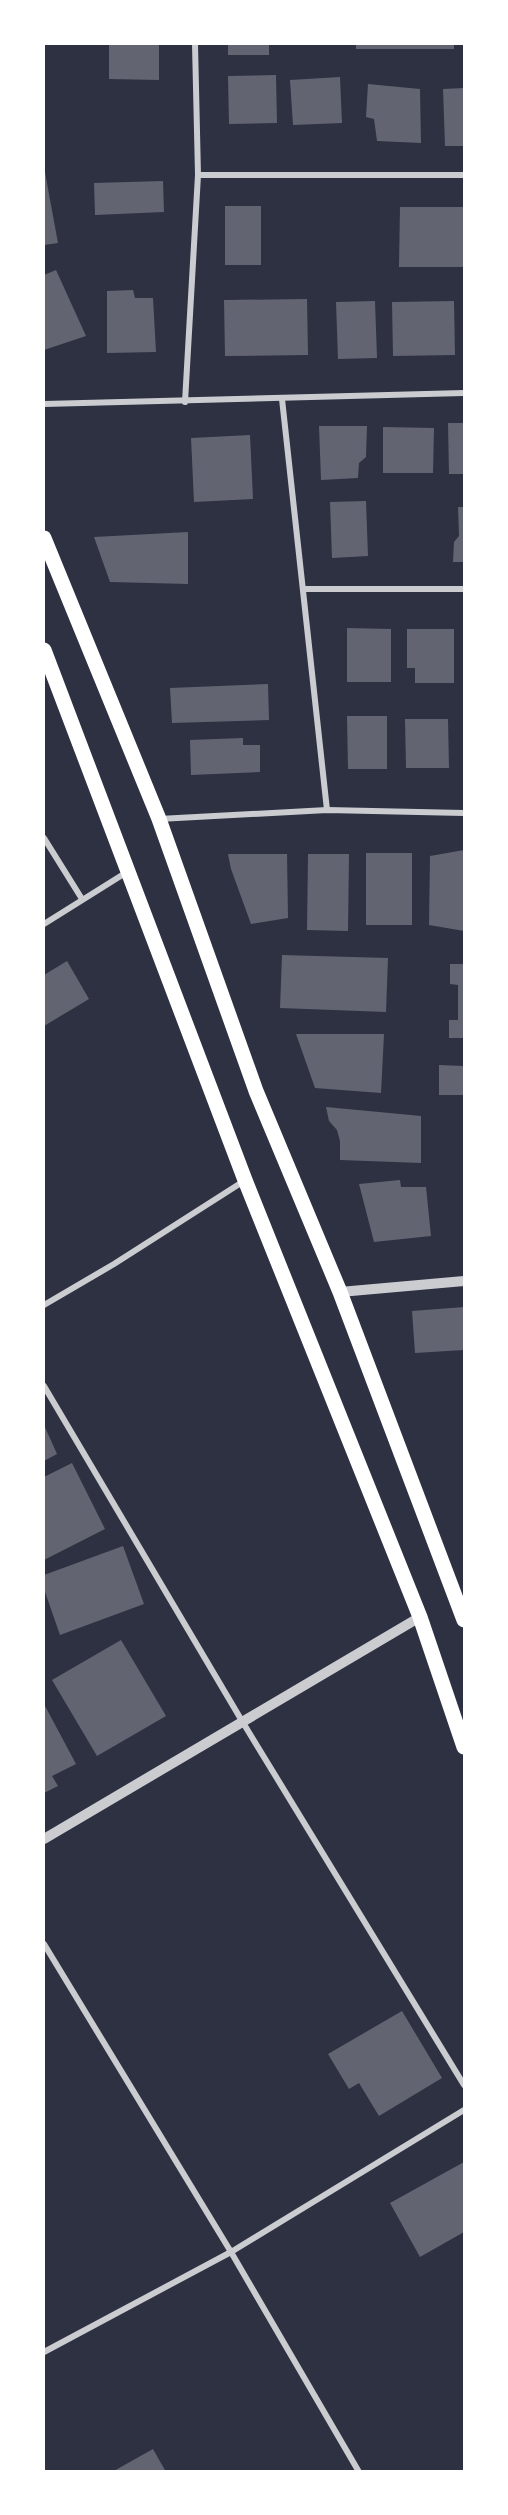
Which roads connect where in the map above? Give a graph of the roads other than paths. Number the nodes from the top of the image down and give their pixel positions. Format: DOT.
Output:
graph roads {
  1 [pos="195,44"];
  2 [pos="198,175"];
  3 [pos="465,175"];
  4 [pos="465,393"];
  5 [pos="282,399"];
  6 [pos="185,402"];
  7 [pos="44,404"];
  8 [pos="44,538"];
  9 [pos="50,565"];
  10 [pos="304,589"];
  11 [pos="465,589"];
  12 [pos="44,650"];
  13 [pos="327,810"];
  14 [pos="465,813"];
  15 [pos="159,819"];
  16 [pos="44,838"];
  17 [pos="129,871"];
  18 [pos="82,899"];
  19 [pos="44,924"];
  20 [pos="245,1180"];
  21 [pos="465,1281"];
  22 [pos="340,1292"];
  23 [pos="44,1305"];
  24 [pos="44,1386"];
  25 [pos="463,1611"];
  26 [pos="420,1617"];
  27 [pos="242,1721"];
  28 [pos="465,1747"];
  29 [pos="44,1839"];
  30 [pos="44,1944"];
  31 [pos="465,2085"];
  32 [pos="465,2110"];
  33 [pos="231,2252"];
  34 [pos="44,2352"];
  35 [pos="359,2472"];
  1 -- 2 [label="street"];
  2 -- 3 [label="street"];
  2 -- 6 [label="street"];
  4 -- 5 [label="street"];
  5 -- 6 [label="street"];
  5 -- 10 [label="street"];
  6 -- 7 [label="street"];
  8 -- 9 [label="main road"];
  9 -- 15 [label="main road"];
  10 -- 11 [label="street"];
  10 -- 13 [label="street"];
  12 -- 17 [label="main road"];
  13 -- 14 [label="street"];
  13 -- 15 [label="street"];
  15 -- 22 [label="main road"];
  16 -- 18 [label="street"];
  17 -- 18 [label="street"];
  17 -- 20 [label="main road"];
  18 -- 19 [label="street"];
  20 -- 23 [label="street"];
  20 -- 26 [label="main road"];
  21 -- 22 [label="street"];
  22 -- 25 [label="main road"];
  24 -- 27 [label="street"];
  26 -- 27 [label="street"];
  26 -- 28 [label="main road"];
  27 -- 29 [label="street"];
  27 -- 31 [label="street"];
  30 -- 33 [label="street"];
  32 -- 33 [label="street"];
  33 -- 34 [label="street"];
  33 -- 35 [label="street"];
}
